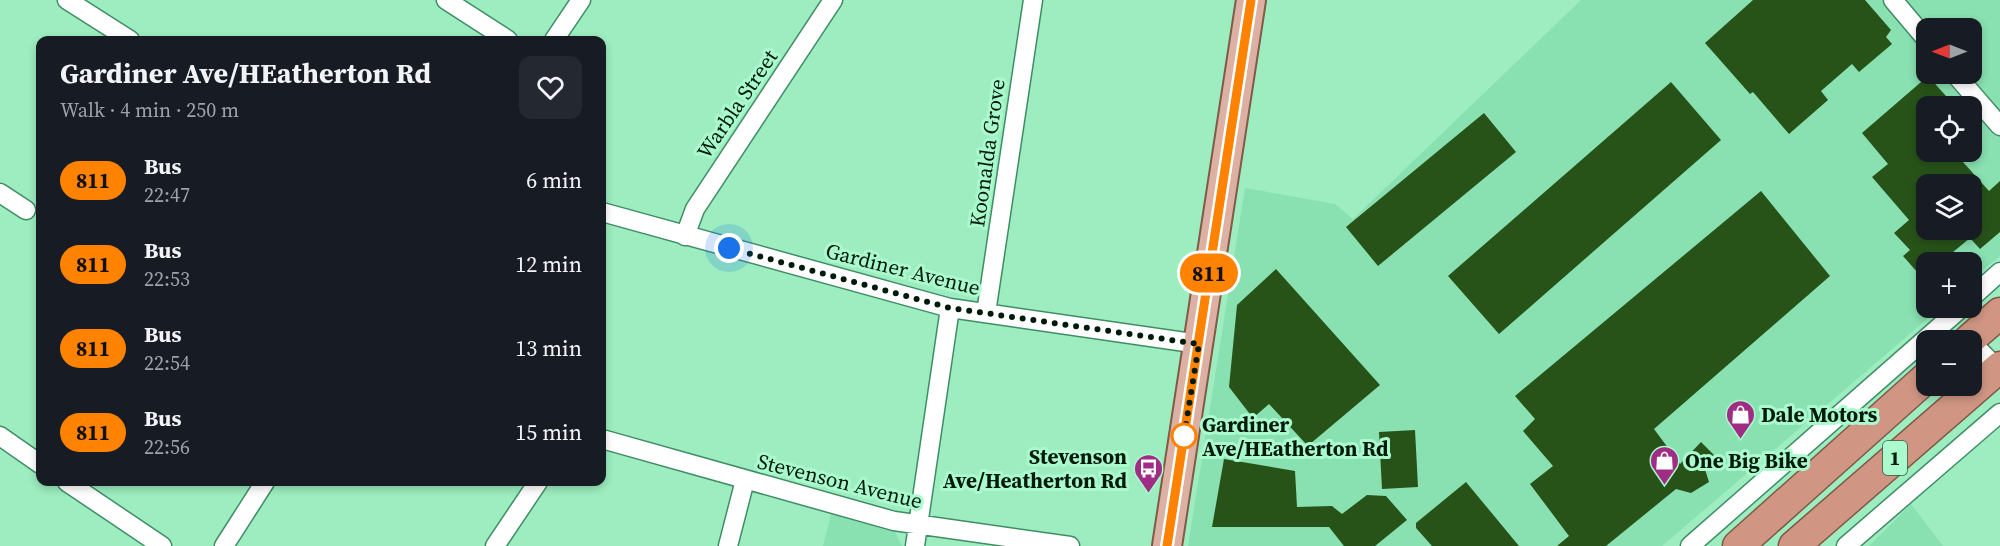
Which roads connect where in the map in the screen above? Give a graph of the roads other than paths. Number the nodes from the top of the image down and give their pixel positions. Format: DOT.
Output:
graph roads {
  1 [pos="67,0"];
  2 [pos="446,0"];
  3 [pos="581,0"];
  4 [pos="833,0"];
  5 [pos="1033,0"];
  6 [pos="1251,0"];
  7 [pos="1893,0"];
  8 [pos="1916,27"];
  9 [pos="124,36"];
  10 [pos="502,36"];
  11 [pos="557,36"];
  12 [pos="1964,84"];
  13 [pos="2000,126"];
  14 [pos="0,193"];
  15 [pos="26,210"];
  16 [pos="606,213"];
  17 [pos="685,236"];
  18 [pos="2000,272"];
  19 [pos="1982,288"];
  20 [pos="950,308"];
  21 [pos="986,313"];
  22 [pos="2000,313"];
  23 [pos="1950,318"];
  24 [pos="1982,330"];
  25 [pos="1199,344"];
  26 [pos="1982,353"];
  27 [pos="1999,369"];
  28 [pos="1916,387"];
  29 [pos="2000,413"];
  30 [pos="0,436"];
  31 [pos="606,440"];
  32 [pos="36,461"];
  33 [pos="745,480"];
  34 [pos="73,486"];
  35 [pos="262,486"];
  36 [pos="535,486"];
  37 [pos="919,525"];
  38 [pos="162,546"];
  39 [pos="224,546"];
  40 [pos="495,546"];
  41 [pos="728,546"];
  42 [pos="915,546"];
  43 [pos="1070,546"];
  44 [pos="1167,546"];
  45 [pos="1690,546"];
  46 [pos="1738,546"];
  47 [pos="1794,546"];
  48 [pos="1846,546"];
  1 -- 9 [label="street"];
  2 -- 10 [label="street"];
  3 -- 11 [label="street"];
  4 -- 17 [label="street, Warbla Street"];
  5 -- 21 [label="street, Koonalda Grove"];
  6 -- 25 [label="main road"];
  7 -- 8 [label="street"];
  12 -- 13 [label="street"];
  14 -- 15 [label="street"];
  16 -- 17 [label="street, Gardiner Avenue"];
  17 -- 20 [label="street, Gardiner Avenue"];
  18 -- 19 [label="street"];
  20 -- 21 [label="street, Gardiner Avenue"];
  20 -- 37 [label="street"];
  21 -- 25 [label="street, Gardiner Avenue"];
  22 -- 24 [label="highway"];
  23 -- 45 [label="street"];
  25 -- 44 [label="main road"];
  26 -- 27 [label="street"];
  27 -- 47 [label="highway, 1"];
  28 -- 46 [label="highway, 1"];
  29 -- 48 [label="street"];
  30 -- 32 [label="street"];
  31 -- 33 [label="street, Stevenson Avenue"];
  33 -- 37 [label="street, Stevenson Avenue"];
  33 -- 41 [label="street"];
  34 -- 38 [label="street"];
  35 -- 39 [label="street"];
  36 -- 40 [label="street"];
  37 -- 42 [label="street"];
  37 -- 43 [label="street, Stevenson Avenue"];
}
